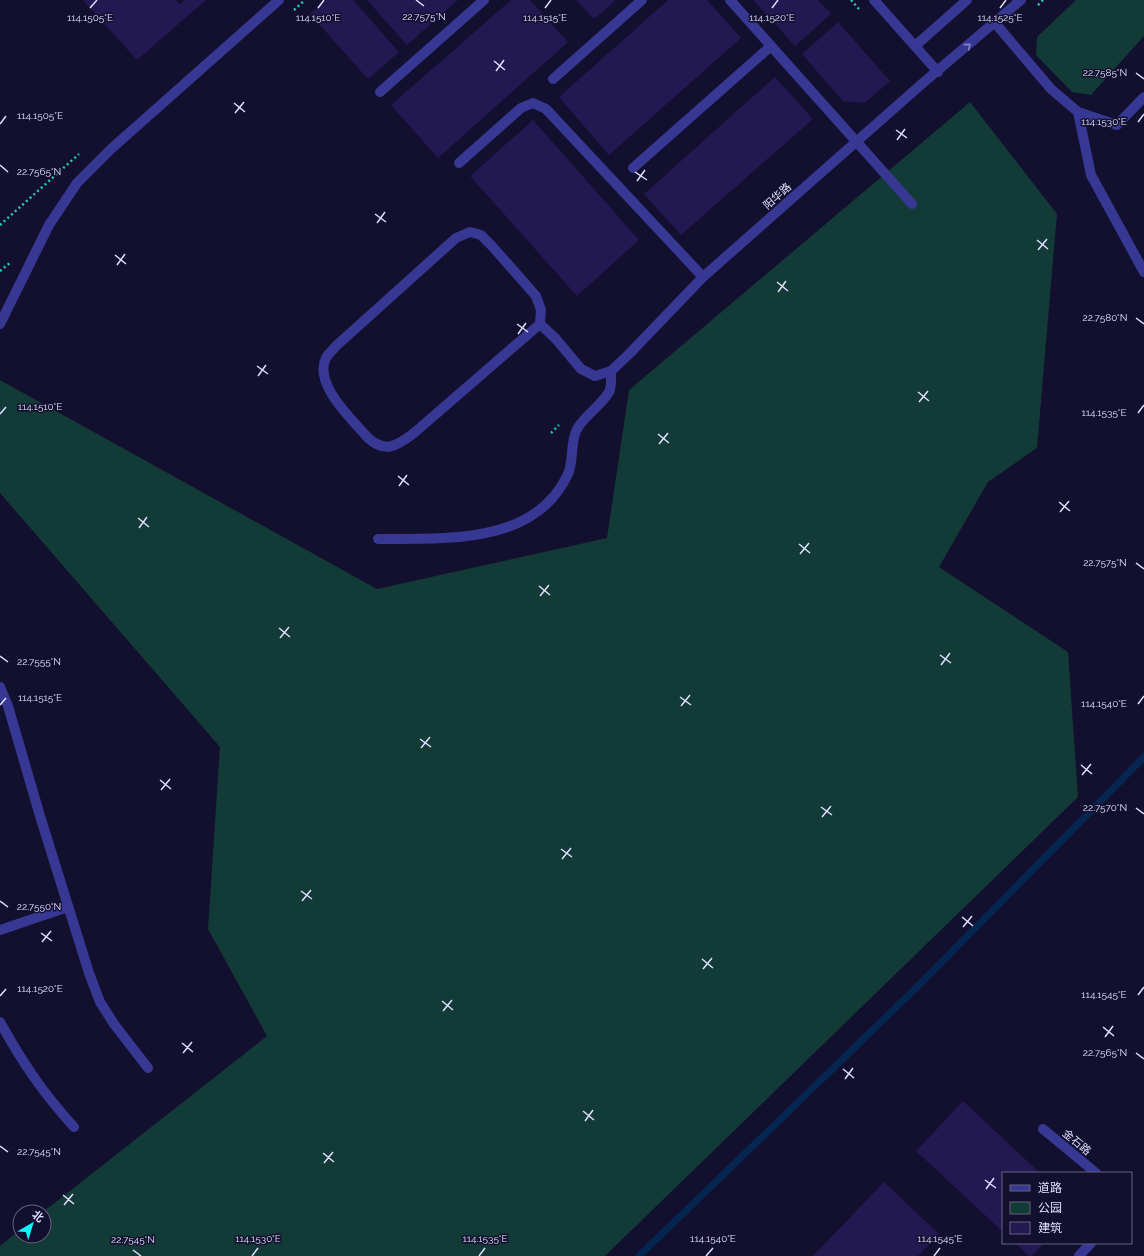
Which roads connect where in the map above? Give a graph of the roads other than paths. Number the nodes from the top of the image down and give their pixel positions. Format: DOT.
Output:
graph roads {
  1 [pos="279,0"];
  2 [pos="484,0"];
  3 [pos="642,0"];
  4 [pos="730,0"];
  5 [pos="874,0"];
  6 [pos="967,0"];
  7 [pos="1021,0"];
  8 [pos="996,22"];
  9 [pos="771,46"];
  10 [pos="915,46"];
  11 [pos="938,72"];
  12 [pos="553,79"];
  13 [pos="380,92"];
  14 [pos="1144,97"];
  15 [pos="1078,112"];
  16 [pos="856,142"];
  17 [pos="458,163"];
  18 [pos="633,168"];
  19 [pos="912,204"];
  20 [pos="1144,272"];
  21 [pos="703,277"];
  22 [pos="0,324"];
  23 [pos="540,324"];
  24 [pos="611,371"];
  25 [pos="378,539"];
  26 [pos="0,687"];
  27 [pos="68,907"];
  28 [pos="0,930"];
  29 [pos="0,1022"];
  30 [pos="148,1068"];
  31 [pos="74,1127"];
  32 [pos="1043,1128"];
  33 [pos="1095,1172"];
  34 [pos="1091,1244"];
  35 [pos="1079,1256"];
  1 -- 22 [label="street"];
  2 -- 13 [label="street"];
  3 -- 12 [label="street"];
  4 -- 9 [label="street"];
  5 -- 10 [label="street"];
  6 -- 10 [label="street"];
  7 -- 8 [label="street, 阳华路"];
  11 -- 8 [label="street, 阳华路, one-way"];
  8 -- 15 [label="street"];
  9 -- 16 [label="street"];
  9 -- 18 [label="street"];
  10 -- 11 [label="street"];
  11 -- 16 [label="street, 阳华路"];
  14 -- 15 [label="street"];
  15 -- 20 [label="street"];
  16 -- 19 [label="street"];
  16 -- 21 [label="street, 阳华路"];
  17 -- 21 [label="street"];
  21 -- 24 [label="street, 阳华路"];
  23 -- 23 [label="street"];
  23 -- 24 [label="street"];
  24 -- 25 [label="street"];
  26 -- 27 [label="street"];
  27 -- 28 [label="street"];
  27 -- 30 [label="street"];
  29 -- 31 [label="street"];
  32 -- 33 [label="street, 金石路"];
  34 -- 35 [label="street"];
}
